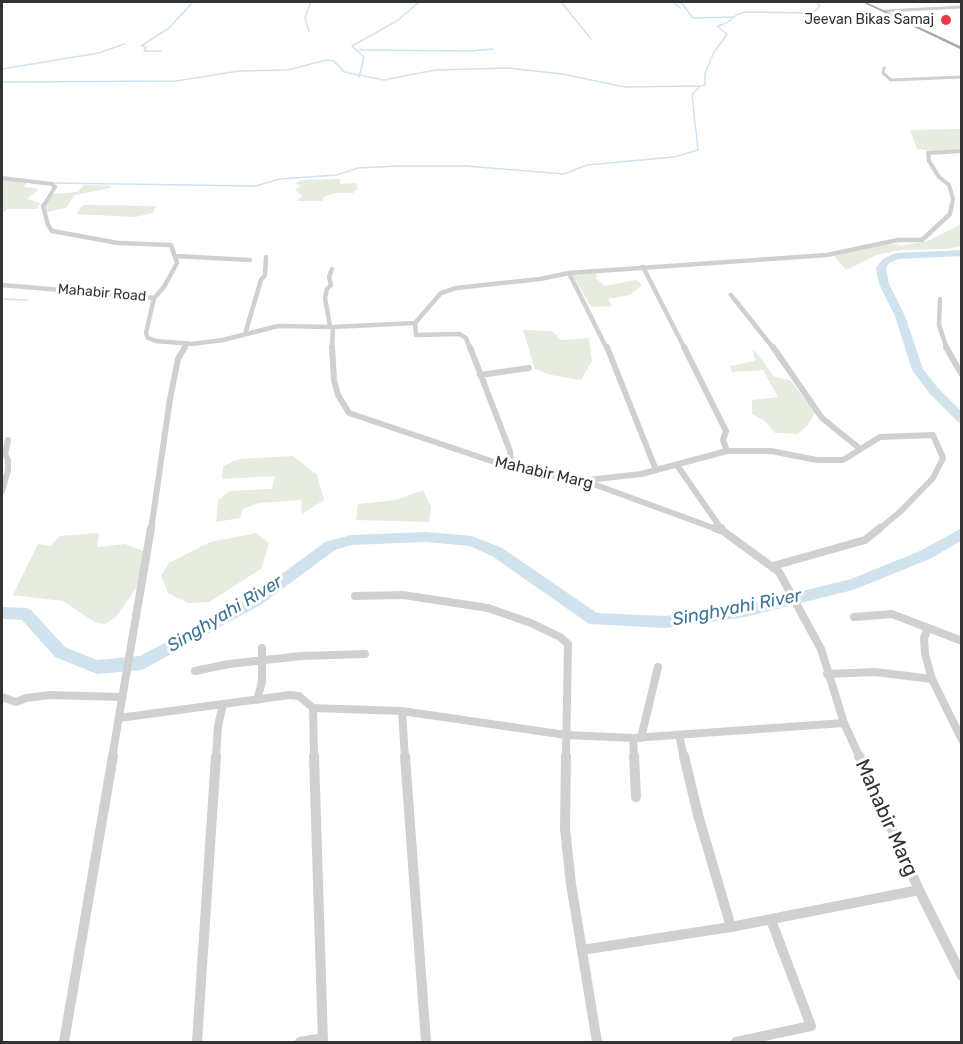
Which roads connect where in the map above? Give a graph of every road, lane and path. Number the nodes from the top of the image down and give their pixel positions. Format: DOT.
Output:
graph roads {
  1 [pos="864,2"];
  2 [pos="962,7"];
  3 [pos="885,11"];
  4 [pos="962,49"];
  5 [pos="884,68"];
  6 [pos="962,77"];
  7 [pos="962,151"];
  8 [pos="2,178"];
  9 [pos="175,256"];
  10 [pos="266,257"];
  11 [pos="249,260"];
  12 [pos="643,267"];
  13 [pos="332,269"];
  14 [pos="569,273"];
  15 [pos="2,285"];
  16 [pos="731,295"];
  17 [pos="154,298"];
  18 [pos="940,299"];
  19 [pos="415,322"];
  20 [pos="331,326"];
  21 [pos="245,334"];
  22 [pos="187,343"];
  23 [pos="529,368"];
  24 [pos="480,375"];
  25 [pos="962,375"];
  26 [pos="8,440"];
  27 [pos="859,448"];
  28 [pos="727,451"];
  29 [pos="678,465"];
  30 [pos="512,468"];
  31 [pos="656,470"];
  32 [pos="585,481"];
  33 [pos="2,491"];
  34 [pos="723,531"];
  35 [pos="776,569"];
  36 [pos="355,596"];
  37 [pos="854,618"];
  38 [pos="928,628"];
  39 [pos="962,641"];
  40 [pos="262,648"];
  41 [pos="364,654"];
  42 [pos="263,662"];
  43 [pos="658,667"];
  44 [pos="195,671"];
  45 [pos="827,674"];
  46 [pos="932,679"];
  47 [pos="123,693"];
  48 [pos="2,697"];
  49 [pos="256,699"];
  50 [pos="223,704"];
  51 [pos="313,708"];
  52 [pos="402,711"];
  53 [pos="119,718"];
  54 [pos="844,723"];
  55 [pos="566,735"];
  56 [pos="679,735"];
  57 [pos="637,738"];
  58 [pos="962,740"];
  59 [pos="636,796"];
  60 [pos="919,890"];
  61 [pos="771,920"];
  62 [pos="731,927"];
  63 [pos="582,950"];
  64 [pos="962,976"];
  65 [pos="323,1040"];
  66 [pos="64,1042"];
  67 [pos="197,1042"];
  68 [pos="300,1042"];
  69 [pos="426,1042"];
  70 [pos="597,1042"];
  71 [pos="736,1042"];
  1 -- 3 [label="main road"];
  2 -- 3 [label="street"];
  3 -- 4 [label="main road"];
  5 -- 6 [label="street"];
  7 -- 12 [label="street"];
  8 -- 9 [label="street"];
  9 -- 11 [label="street"];
  9 -- 17 [label="street"];
  10 -- 21 [label="street"];
  12 -- 14 [label="street"];
  12 -- 28 [label="street"];
  13 -- 20 [label="street, Mahabir Marg"];
  14 -- 19 [label="street"];
  14 -- 31 [label="street"];
  15 -- 17 [label="street, Mahabir Road"];
  16 -- 27 [label="street"];
  17 -- 22 [label="street, Mahabir Road"];
  18 -- 25 [label="street"];
  19 -- 20 [label="street, Mahabir Road"];
  19 -- 24 [label="street"];
  20 -- 21 [label="street, Mahabir Road"];
  20 -- 30 [label="street, Mahabir Marg"];
  21 -- 22 [label="street, Mahabir Road"];
  22 -- 47 [label="street"];
  23 -- 24 [label="street"];
  24 -- 30 [label="street"];
  26 -- 33 [label="street"];
  27 -- 28 [label="street"];
  27 -- 35 [label="street"];
  28 -- 29 [label="street"];
  29 -- 31 [label="street"];
  29 -- 34 [label="street"];
  30 -- 32 [label="street, Mahabir Marg"];
  31 -- 32 [label="street"];
  32 -- 34 [label="street, Mahabir Marg"];
  34 -- 35 [label="street, Mahabir Marg"];
  35 -- 45 [label="street, Mahabir Marg"];
  36 -- 55 [label="street"];
  37 -- 38 [label="street"];
  38 -- 39 [label="street"];
  38 -- 46 [label="street"];
  40 -- 42 [label="street"];
  41 -- 42 [label="street"];
  42 -- 44 [label="street"];
  42 -- 49 [label="street"];
  43 -- 57 [label="street"];
  45 -- 46 [label="street"];
  45 -- 54 [label="street, Mahabir Marg"];
  46 -- 58 [label="street"];
  47 -- 48 [label="street"];
  47 -- 53 [label="street"];
  49 -- 50 [label="street"];
  49 -- 51 [label="street"];
  50 -- 53 [label="street"];
  50 -- 67 [label="street"];
  51 -- 52 [label="street"];
  51 -- 65 [label="street"];
  52 -- 55 [label="street"];
  52 -- 69 [label="street"];
  53 -- 66 [label="street"];
  54 -- 56 [label="street"];
  54 -- 60 [label="street, Mahabir Marg"];
  55 -- 57 [label="street"];
  55 -- 63 [label="street"];
  56 -- 57 [label="street"];
  56 -- 62 [label="street"];
  57 -- 59 [label="street"];
  60 -- 61 [label="street"];
  60 -- 64 [label="street, Mahabir Marg"];
  61 -- 62 [label="street"];
  61 -- 71 [label="street"];
  62 -- 63 [label="street"];
  63 -- 70 [label="street"];
  65 -- 68 [label="street"];
}
